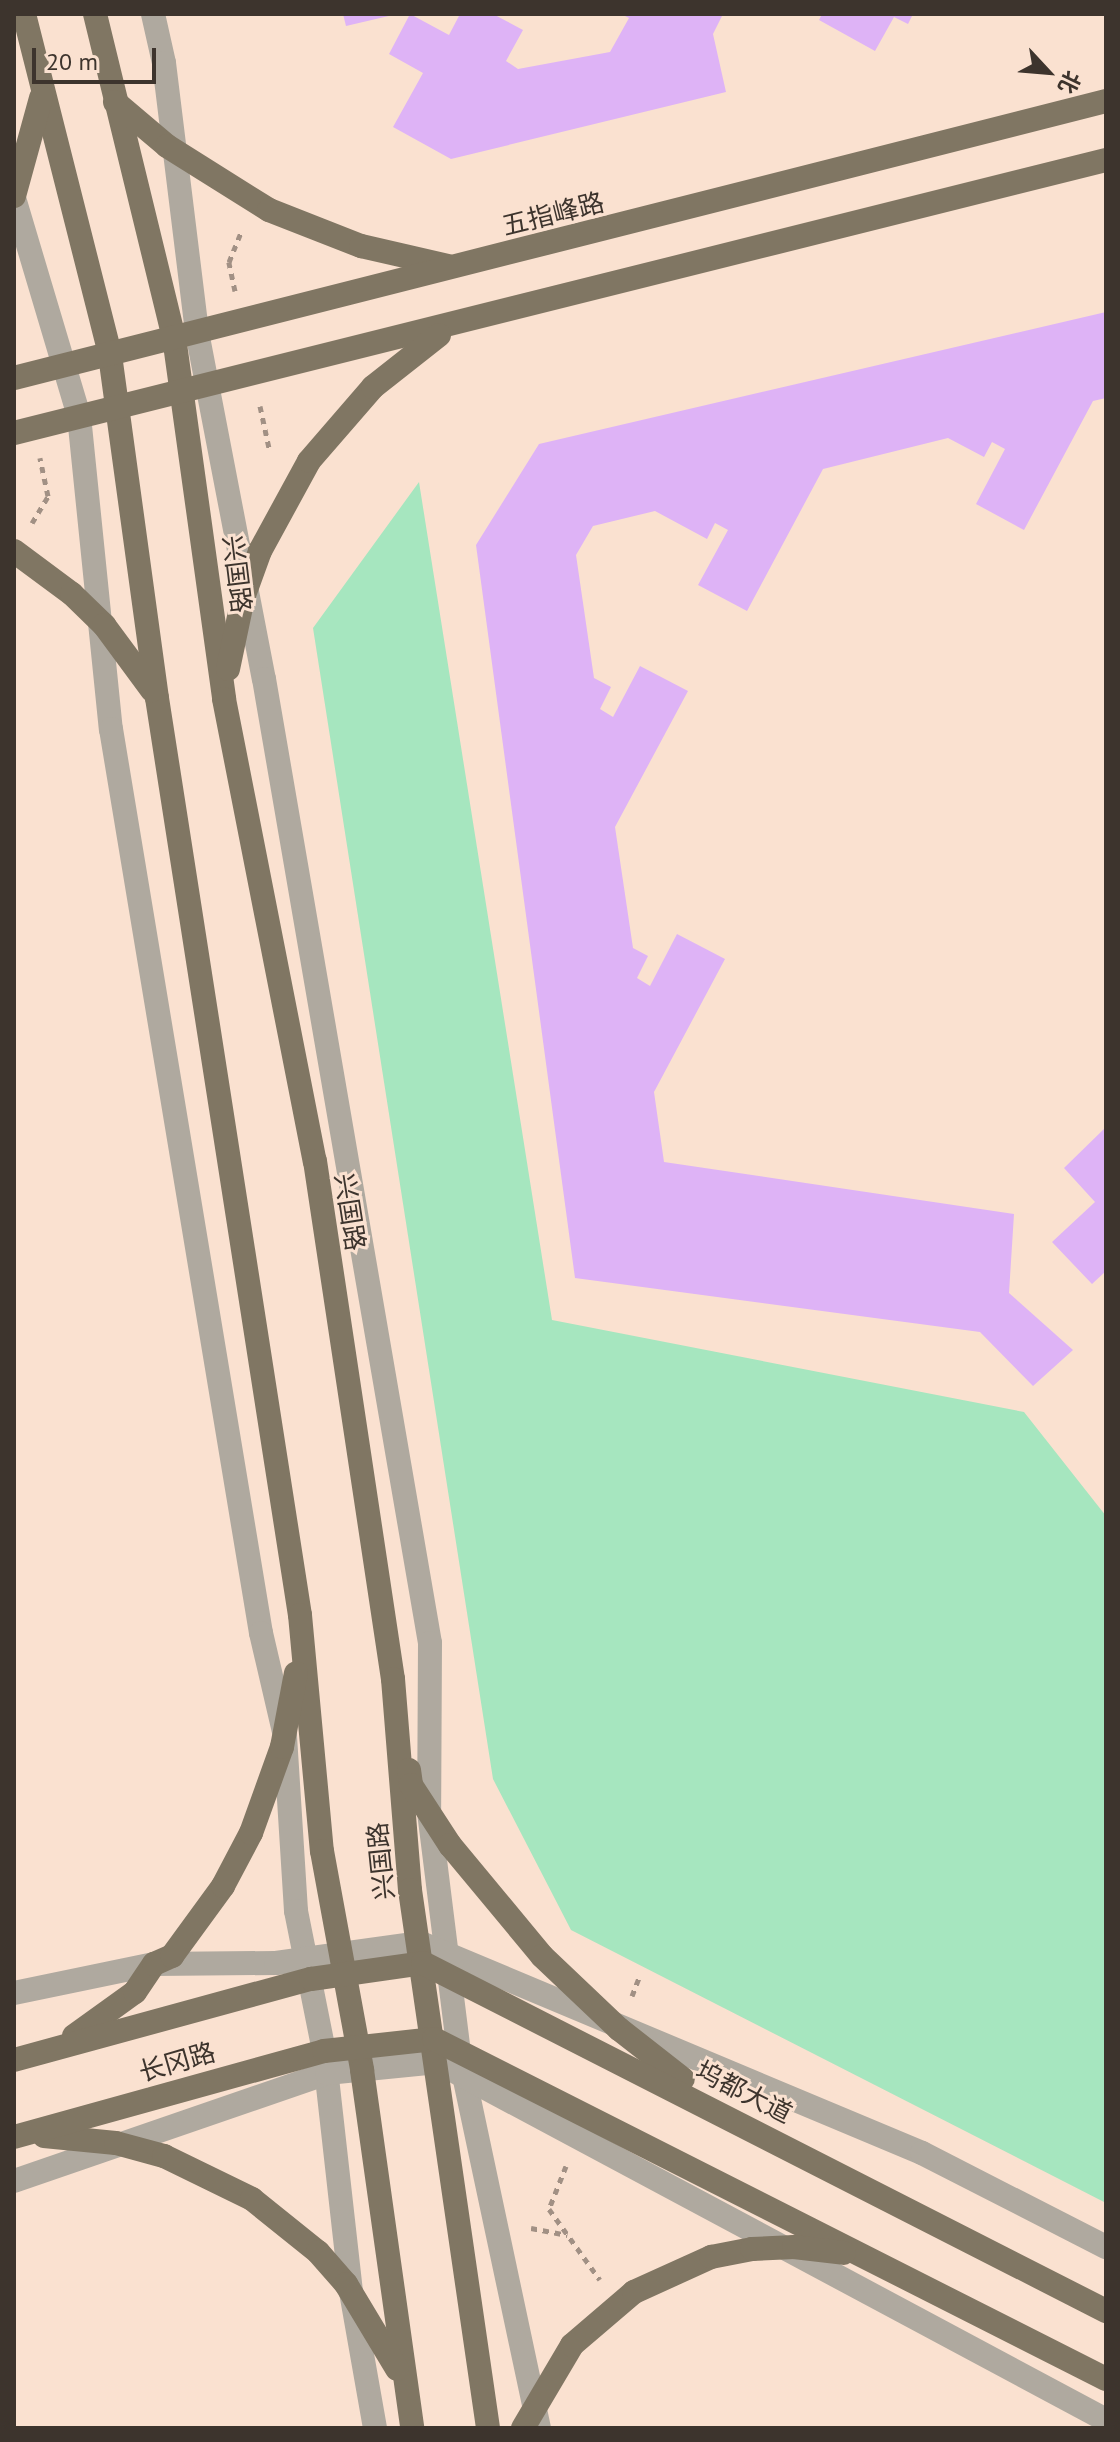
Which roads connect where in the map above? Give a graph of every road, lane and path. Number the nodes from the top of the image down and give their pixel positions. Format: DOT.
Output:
graph roads {
  1 [pos="24,14"];
  2 [pos="95,14"];
  3 [pos="153,14"];
  4 [pos="42,92"];
  5 [pos="1106,101"];
  6 [pos="115,102"];
  7 [pos="174,151"];
  8 [pos="1106,160"];
  9 [pos="14,197"];
  10 [pos="458,267"];
  11 [pos="450,327"];
  12 [pos="186,335"];
  13 [pos="110,355"];
  14 [pos="68,365"];
  15 [pos="14,378"];
  16 [pos="195,390"];
  17 [pos="118,406"];
  18 [pos="79,416"];
  19 [pos="14,433"];
  20 [pos="14,551"];
  21 [pos="246,590"];
  22 [pos="100,622"];
  23 [pos="157,698"];
  24 [pos="224,699"];
  25 [pos="300,1615"];
  26 [pos="393,1679"];
  27 [pos="285,1736"];
  28 [pos="429,1812"];
  29 [pos="429,1952"];
  30 [pos="154,1964"];
  31 [pos="344,1964"];
  32 [pos="308,1969"];
  33 [pos="448,1974"];
  34 [pos="14,1993"];
  35 [pos="609,2020"];
  36 [pos="52,2050"];
  37 [pos="449,2057"];
  38 [pos="360,2058"];
  39 [pos="14,2060"];
  40 [pos="326,2062"];
  41 [pos="16,2136"];
  42 [pos="125,2146"];
  43 [pos="833,2169"];
  44 [pos="14,2181"];
  45 [pos="549,2209"];
  46 [pos="780,2247"];
  47 [pos="1106,2247"];
  48 [pos="876,2261"];
  49 [pos="351,2292"];
  50 [pos="617,2305"];
  51 [pos="1106,2311"];
  52 [pos="1106,2379"];
  53 [pos="407,2395"];
  54 [pos="536,2416"];
  55 [pos="1106,2420"];
  56 [pos="375,2428"];
  57 [pos="412,2428"];
  58 [pos="488,2428"];
  59 [pos="523,2428"];
  1 -- 4 [label="main road, 兴国路"];
  2 -- 6 [label="main road, 兴国路"];
  3 -- 7 [label="street"];
  4 -- 9 [label="main road"];
  4 -- 13 [label="main road, 兴国路"];
  5 -- 10 [label="main road, 五指峰路"];
  6 -- 7 [label="main road"];
  6 -- 12 [label="main road, 兴国路"];
  7 -- 10 [label="main road"];
  7 -- 12 [label="street"];
  8 -- 11 [label="main road"];
  9 -- 14 [label="street"];
  10 -- 12 [label="main road, 五指峰路"];
  11 -- 16 [label="main road"];
  11 -- 21 [label="main road"];
  12 -- 13 [label="main road, 五指峰路"];
  12 -- 16 [label="main road, 兴国路"];
  13 -- 14 [label="main road, 五指峰路"];
  13 -- 17 [label="main road, 兴国路"];
  14 -- 15 [label="main road, 五指峰路"];
  14 -- 18 [label="street"];
  16 -- 17 [label="main road"];
  16 -- 21 [label="street"];
  16 -- 24 [label="main road, 兴国路"];
  17 -- 18 [label="main road"];
  17 -- 23 [label="main road, 兴国路"];
  18 -- 19 [label="main road"];
  18 -- 22 [label="street"];
  20 -- 22 [label="main road"];
  21 -- 24 [label="main road"];
  21 -- 28 [label="street"];
  22 -- 23 [label="main road"];
  22 -- 27 [label="street"];
  23 -- 25 [label="main road, 兴国路"];
  24 -- 26 [label="main road, 兴国路"];
  25 -- 27 [label="main road"];
  25 -- 31 [label="main road, 兴国路"];
  26 -- 28 [label="main road"];
  26 -- 29 [label="main road, 兴国路"];
  27 -- 30 [label="main road"];
  27 -- 32 [label="street"];
  28 -- 29 [label="street"];
  28 -- 35 [label="main road"];
  29 -- 31 [label="main road"];
  29 -- 33 [label="main road, 坞都大道"];
  29 -- 35 [label="street"];
  29 -- 37 [label="main road, 兴国路"];
  30 -- 32 [label="street"];
  30 -- 34 [label="street"];
  30 -- 36 [label="main road"];
  31 -- 32 [label="main road, 长冈路"];
  31 -- 38 [label="main road, 兴国路"];
  32 -- 36 [label="main road, 长冈路"];
  32 -- 40 [label="street"];
  33 -- 37 [label="street"];
  33 -- 43 [label="main road, 坞都大道"];
  35 -- 43 [label="main road"];
  35 -- 47 [label="street"];
  36 -- 39 [label="main road, 长冈路"];
  37 -- 38 [label="main road"];
  37 -- 46 [label="street"];
  37 -- 48 [label="main road"];
  37 -- 54 [label="street"];
  37 -- 58 [label="main road, 兴国路"];
  38 -- 40 [label="main road, 长冈路"];
  38 -- 53 [label="main road, 兴国路"];
  40 -- 41 [label="main road, 长冈路"];
  40 -- 42 [label="street"];
  40 -- 49 [label="street"];
  41 -- 42 [label="main road"];
  42 -- 44 [label="street"];
  42 -- 49 [label="main road"];
  43 -- 51 [label="main road, 坞都大道"];
  45 -- 50 [label="path"];
  46 -- 48 [label="main road"];
  46 -- 50 [label="main road"];
  46 -- 55 [label="street"];
  48 -- 52 [label="main road"];
  49 -- 53 [label="main road"];
  49 -- 56 [label="street"];
  50 -- 54 [label="main road"];
  53 -- 57 [label="main road, 兴国路"];
  54 -- 59 [label="main road"];
}
